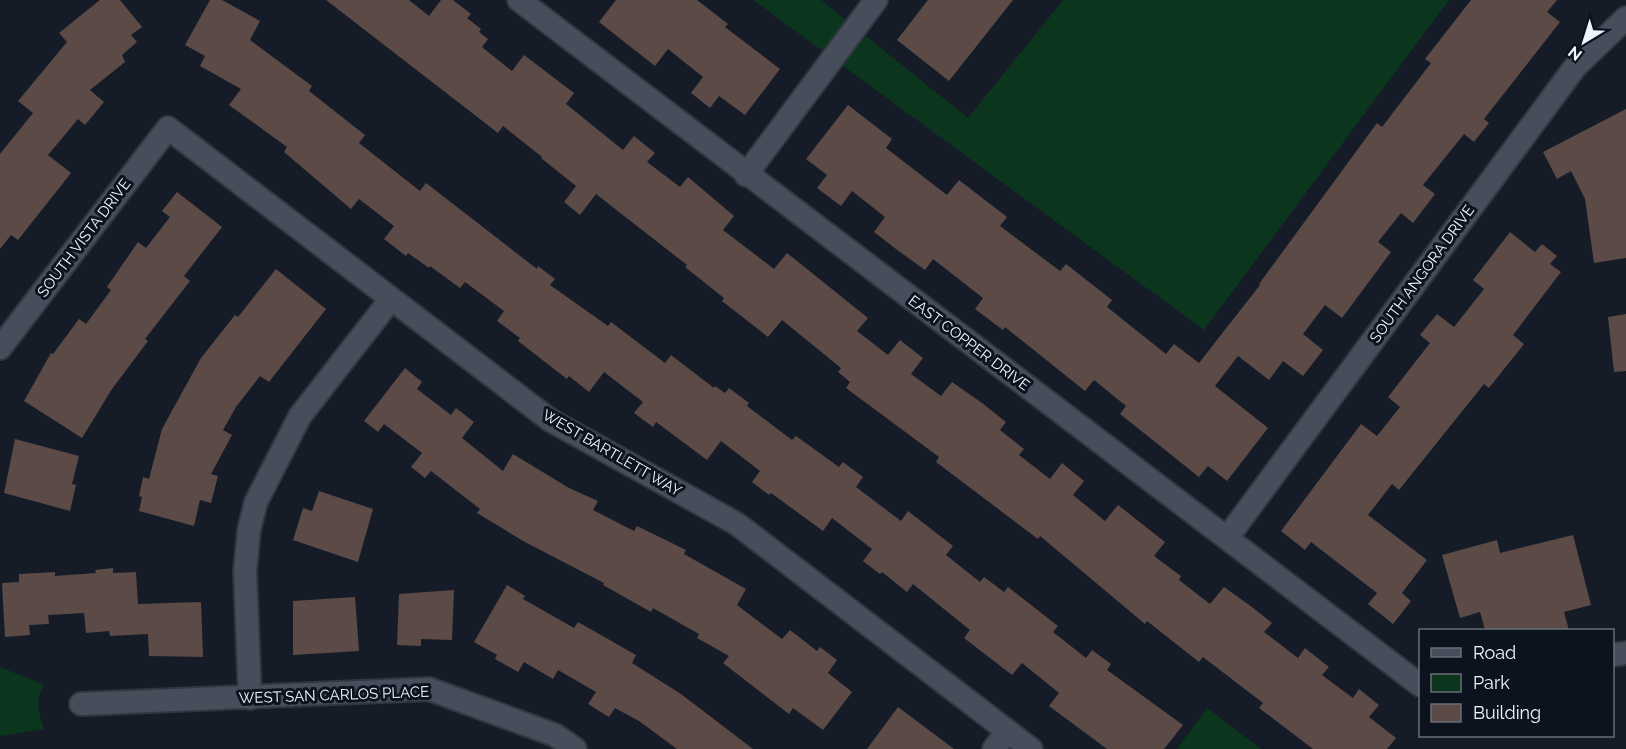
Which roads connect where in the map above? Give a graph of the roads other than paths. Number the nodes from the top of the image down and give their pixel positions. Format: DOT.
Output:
graph roads {
  1 [pos="519,0"];
  2 [pos="876,0"];
  3 [pos="1626,18"];
  4 [pos="168,128"];
  5 [pos="746,175"];
  6 [pos="391,299"];
  7 [pos="0,348"];
  8 [pos="1227,538"];
  9 [pos="1419,684"];
  10 [pos="250,698"];
  11 [pos="81,704"];
  12 [pos="1001,740"];
  13 [pos="575,749"];
  14 [pos="1031,749"];
  1 -- 5 [label="street, EAST COPPER DRIVE"];
  2 -- 5 [label="street"];
  3 -- 8 [label="street, SOUTH ANGORA DRIVE"];
  4 -- 6 [label="street, WEST BARTLETT WAY"];
  4 -- 7 [label="street, SOUTH VISTA DRIVE"];
  5 -- 8 [label="street, EAST COPPER DRIVE"];
  6 -- 10 [label="street"];
  6 -- 12 [label="street, WEST BARTLETT WAY"];
  8 -- 9 [label="street, EAST COPPER DRIVE"];
  10 -- 11 [label="street, WEST SAN CARLOS PLACE"];
  10 -- 13 [label="street, WEST SAN CARLOS PLACE"];
  12 -- 14 [label="street, WEST BARTLETT WAY"];
}
